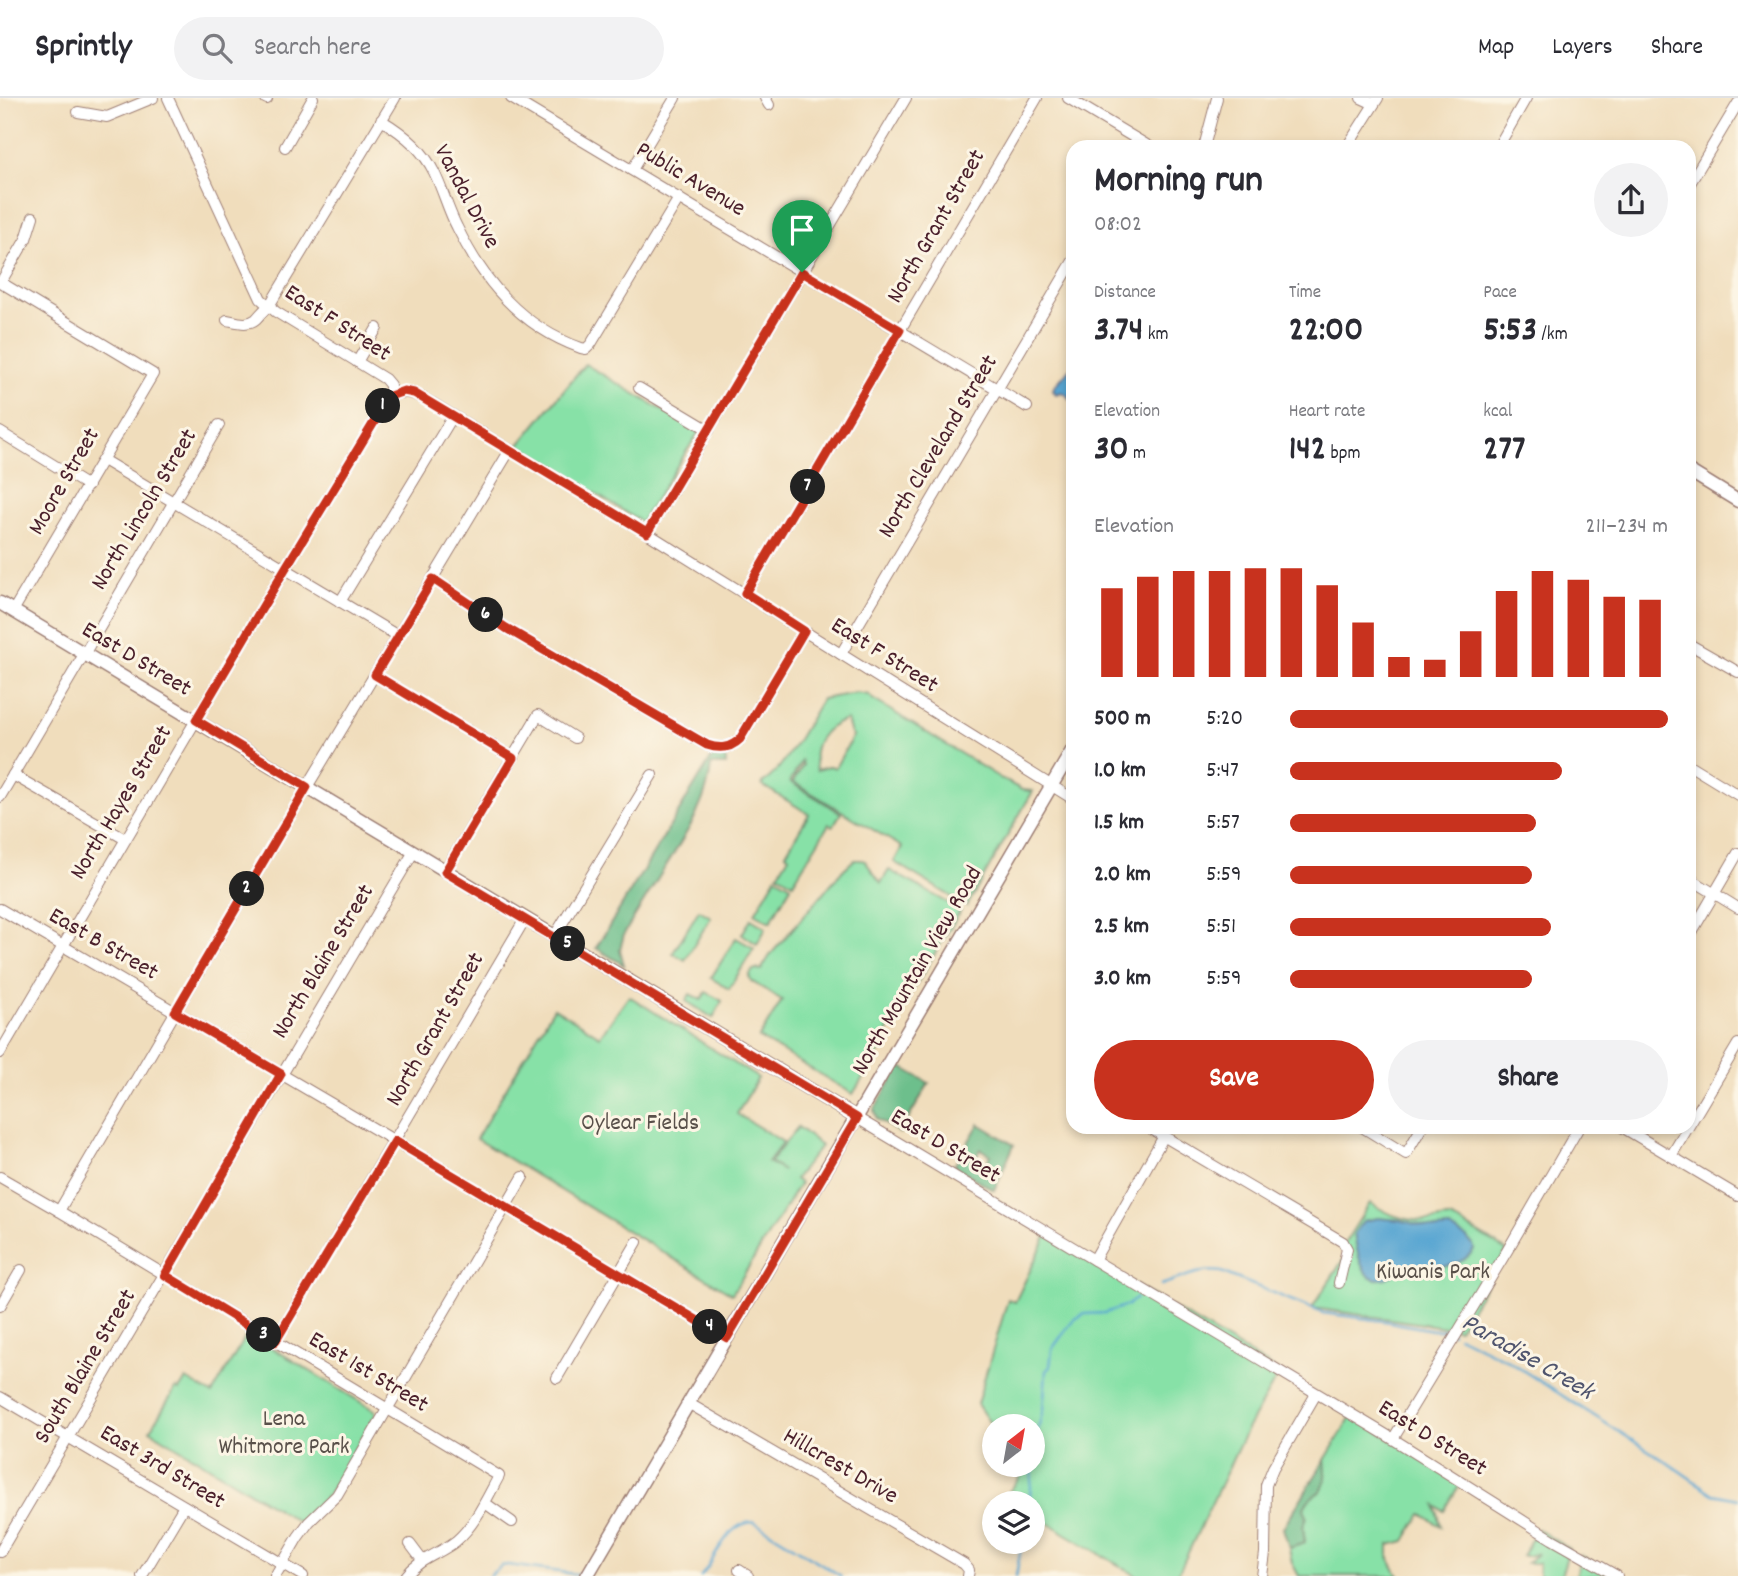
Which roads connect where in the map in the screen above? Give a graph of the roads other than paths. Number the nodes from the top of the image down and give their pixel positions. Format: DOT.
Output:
graph roads {
  1 [pos="153,98"];
  2 [pos="168,98"];
  3 [pos="313,98"];
  4 [pos="395,98"];
  5 [pos="512,98"];
  6 [pos="675,98"];
  7 [pos="906,98"];
  8 [pos="1037,98"];
  9 [pos="1068,98"];
  10 [pos="1217,98"];
  11 [pos="1361,98"];
  12 [pos="1526,98"];
  13 [pos="1376,101"];
  14 [pos="1738,103"];
  15 [pos="78,112"];
  16 [pos="382,120"];
  17 [pos="1136,140"];
  18 [pos="1206,140"];
  19 [pos="1351,140"];
  20 [pos="1501,140"];
  21 [pos="285,147"];
  22 [pos="632,170"];
  23 [pos="1696,173"];
  24 [pos="679,198"];
  25 [pos="33,217"];
  26 [pos="802,272"];
  27 [pos="1066,273"];
  28 [pos="0,282"];
  29 [pos="269,306"];
  30 [pos="227,320"];
  31 [pos="377,328"];
  32 [pos="900,330"];
  33 [pos="357,362"];
  34 [pos="639,388"];
  35 [pos="997,388"];
  36 [pos="390,396"];
  37 [pos="1027,407"];
  38 [pos="453,416"];
  39 [pos="219,425"];
  40 [pos="709,430"];
  41 [pos="0,432"];
  42 [pos="510,450"];
  43 [pos="103,460"];
  44 [pos="1696,475"];
  45 [pos="88,486"];
  46 [pos="174,501"];
  47 [pos="1738,501"];
  48 [pos="647,533"];
  49 [pos="285,569"];
  50 [pos="433,579"];
  51 [pos="745,593"];
  52 [pos="340,602"];
  53 [pos="0,603"];
  54 [pos="13,611"];
  55 [pos="804,631"];
  56 [pos="398,636"];
  57 [pos="1696,648"];
  58 [pos="84,654"];
  59 [pos="841,654"];
  60 [pos="1738,672"];
  61 [pos="375,675"];
  62 [pos="196,720"];
  63 [pos="575,738"];
  64 [pos="513,758"];
  65 [pos="1066,761"];
  66 [pos="1696,769"];
  67 [pos="13,775"];
  68 [pos="652,775"];
  69 [pos="1051,786"];
  70 [pos="307,787"];
  71 [pos="1066,795"];
  72 [pos="1738,795"];
  73 [pos="0,797"];
  74 [pos="125,839"];
  75 [pos="414,853"];
  76 [pos="1738,853"];
  77 [pos="445,872"];
  78 [pos="1696,882"];
  79 [pos="1714,893"];
  80 [pos="1738,908"];
  81 [pos="0,909"];
  82 [pos="525,919"];
  83 [pos="1696,925"];
  84 [pos="554,936"];
  85 [pos="63,946"];
  86 [pos="175,1012"];
  87 [pos="1738,1044"];
  88 [pos="2,1046"];
  89 [pos="281,1074"];
  90 [pos="1696,1114"];
  91 [pos="857,1118"];
  92 [pos="1160,1134"];
  93 [pos="1374,1134"];
  94 [pos="1418,1134"];
  95 [pos="1575,1134"];
  96 [pos="1634,1134"];
  97 [pos="1684,1134"];
  98 [pos="1164,1136"];
  99 [pos="395,1141"];
  100 [pos="1671,1156"];
  101 [pos="0,1177"];
  102 [pos="523,1177"];
  103 [pos="1738,1196"];
  104 [pos="506,1207"];
  105 [pos="59,1211"];
  106 [pos="637,1242"];
  107 [pos="1094,1260"];
  108 [pos="21,1270"];
  109 [pos="619,1273"];
  110 [pos="165,1275"];
  111 [pos="1339,1283"];
  112 [pos="0,1306"];
  113 [pos="727,1338"];
  114 [pos="275,1342"];
  115 [pos="557,1378"];
  116 [pos="1316,1394"];
  117 [pos="0,1397"];
  118 [pos="688,1403"];
  119 [pos="388,1409"];
  120 [pos="68,1437"];
  121 [pos="1393,1439"];
  122 [pos="485,1503"];
  123 [pos="184,1506"];
  124 [pos="512,1522"];
  125 [pos="410,1544"];
  126 [pos="0,1552"];
  127 [pos="422,1560"];
  128 [pos="283,1564"];
  129 [pos="589,1572"];
  130 [pos="969,1573"];
  131 [pos="142,1576"];
  132 [pos="275,1576"];
  133 [pos="303,1576"];
  134 [pos="406,1576"];
  135 [pos="1262,1576"];
  136 [pos="1617,1576"];
  1 -- 15 [label="street"];
  2 -- 29 [label="street, East F Street"];
  3 -- 21 [label="street"];
  4 -- 16 [label="street"];
  5 -- 22 [label="street, Public Avenue"];
  6 -- 22 [label="street"];
  7 -- 26 [label="street"];
  8 -- 32 [label="street, North Grant Street"];
  9 -- 17 [label="street"];
  10 -- 18 [label="street"];
  11 -- 13 [label="street"];
  12 -- 20 [label="street"];
  13 -- 19 [label="street"];
  14 -- 23 [label="street"];
  16 -- 24 [label="street, Vandal Drive"];
  16 -- 29 [label="street"];
  22 -- 24 [label="street, Public Avenue"];
  24 -- 26 [label="street, Public Avenue"];
  25 -- 28 [label="street"];
  26 -- 32 [label="street, Public Avenue"];
  26 -- 40 [label="street"];
  27 -- 35 [label="street, North Cleveland Street"];
  28 -- 43 [label="street, Moore Street"];
  29 -- 30 [label="street"];
  29 -- 33 [label="street, East F Street"];
  31 -- 33 [label="street"];
  32 -- 35 [label="street, Public Avenue"];
  32 -- 51 [label="street, North Grant Street"];
  33 -- 36 [label="street, East F Street"];
  34 -- 40 [label="street"];
  35 -- 37 [label="street, Public Avenue"];
  35 -- 59 [label="street, North Cleveland Street"];
  36 -- 38 [label="street, East F Street"];
  36 -- 49 [label="street, North Hayes Street"];
  38 -- 42 [label="street, East F Street"];
  38 -- 52 [label="street"];
  39 -- 46 [label="street, North Lincoln Street"];
  40 -- 48 [label="street"];
  41 -- 45 [label="street"];
  42 -- 48 [label="street, East F Street"];
  42 -- 50 [label="street"];
  43 -- 45 [label="street, Moore Street"];
  43 -- 46 [label="street"];
  44 -- 47 [label="street"];
  45 -- 54 [label="street, Moore Street"];
  46 -- 49 [label="street"];
  46 -- 58 [label="street, North Lincoln Street"];
  48 -- 51 [label="street, East F Street"];
  49 -- 52 [label="street"];
  49 -- 62 [label="street, North Hayes Street"];
  50 -- 55 [label="street"];
  50 -- 56 [label="street"];
  51 -- 55 [label="street, East F Street"];
  52 -- 56 [label="street"];
  53 -- 54 [label="street, East D Street"];
  54 -- 58 [label="street, East D Street"];
  55 -- 59 [label="street, East F Street"];
  56 -- 61 [label="street"];
  57 -- 60 [label="street"];
  58 -- 62 [label="street, East D Street"];
  58 -- 67 [label="street, North Lincoln Street"];
  59 -- 69 [label="street, East F Street"];
  61 -- 64 [label="street"];
  61 -- 70 [label="street"];
  62 -- 70 [label="street, East D Street"];
  62 -- 74 [label="street, North Hayes Street"];
  63 -- 64 [label="street"];
  64 -- 77 [label="street"];
  65 -- 69 [label="street, North Mountain View Road"];
  66 -- 72 [label="street"];
  67 -- 73 [label="street, North Lincoln Street"];
  67 -- 74 [label="street"];
  68 -- 84 [label="street"];
  69 -- 71 [label="street, East F Street"];
  69 -- 91 [label="street, North Mountain View Road"];
  70 -- 75 [label="street, East D Street"];
  70 -- 86 [label="street"];
  74 -- 85 [label="street, North Hayes Street"];
  75 -- 77 [label="street, East D Street"];
  75 -- 89 [label="street, North Blaine Street"];
  76 -- 79 [label="street"];
  77 -- 82 [label="street, East D Street"];
  78 -- 79 [label="street"];
  79 -- 80 [label="street"];
  79 -- 83 [label="street"];
  81 -- 85 [label="street, East B Street"];
  82 -- 84 [label="street, East D Street"];
  82 -- 99 [label="street, North Grant Street"];
  84 -- 91 [label="street, East D Street"];
  85 -- 86 [label="street, East B Street"];
  85 -- 88 [label="street, North Hayes Street"];
  86 -- 89 [label="street, East B Street"];
  86 -- 105 [label="street"];
  87 -- 90 [label="street"];
  89 -- 99 [label="street, East B Street"];
  89 -- 110 [label="street, North Blaine Street"];
  91 -- 107 [label="street, East D Street"];
  91 -- 113 [label="street, North Mountain View Road"];
  92 -- 98 [label="street"];
  93 -- 94 [label="street"];
  95 -- 121 [label="street"];
  96 -- 100 [label="street"];
  97 -- 100 [label="street"];
  98 -- 107 [label="street"];
  98 -- 111 [label="street"];
  99 -- 104 [label="street, East B Street"];
  99 -- 114 [label="street, North Grant Street"];
  100 -- 103 [label="street"];
  101 -- 105 [label="street, East 1st Street"];
  102 -- 104 [label="street"];
  104 -- 109 [label="street, East B Street"];
  104 -- 119 [label="street"];
  105 -- 110 [label="street, East 1st Street"];
  106 -- 109 [label="street"];
  107 -- 116 [label="street, East D Street"];
  108 -- 112 [label="street"];
  109 -- 113 [label="street, East B Street"];
  109 -- 115 [label="street"];
  110 -- 114 [label="street, East 1st Street"];
  110 -- 120 [label="street, South Blaine Street"];
  113 -- 118 [label="street, North Mountain View Road"];
  114 -- 119 [label="street, East 1st Street"];
  116 -- 121 [label="street, East D Street"];
  116 -- 135 [label="street"];
  117 -- 120 [label="street, East 3rd Street"];
  118 -- 129 [label="street, North Mountain View Road"];
  118 -- 130 [label="street, Hillcrest Drive"];
  119 -- 122 [label="street, East 1st Street"];
  119 -- 128 [label="street"];
  120 -- 123 [label="street, East 3rd Street"];
  120 -- 126 [label="street, South Blaine Street"];
  121 -- 136 [label="street, East D Street"];
  122 -- 124 [label="street"];
  122 -- 127 [label="street"];
  123 -- 128 [label="street, East 3rd Street"];
  123 -- 131 [label="street"];
  125 -- 127 [label="street"];
  127 -- 134 [label="street"];
  128 -- 132 [label="street"];
  128 -- 133 [label="street, East 3rd Street"];
}
